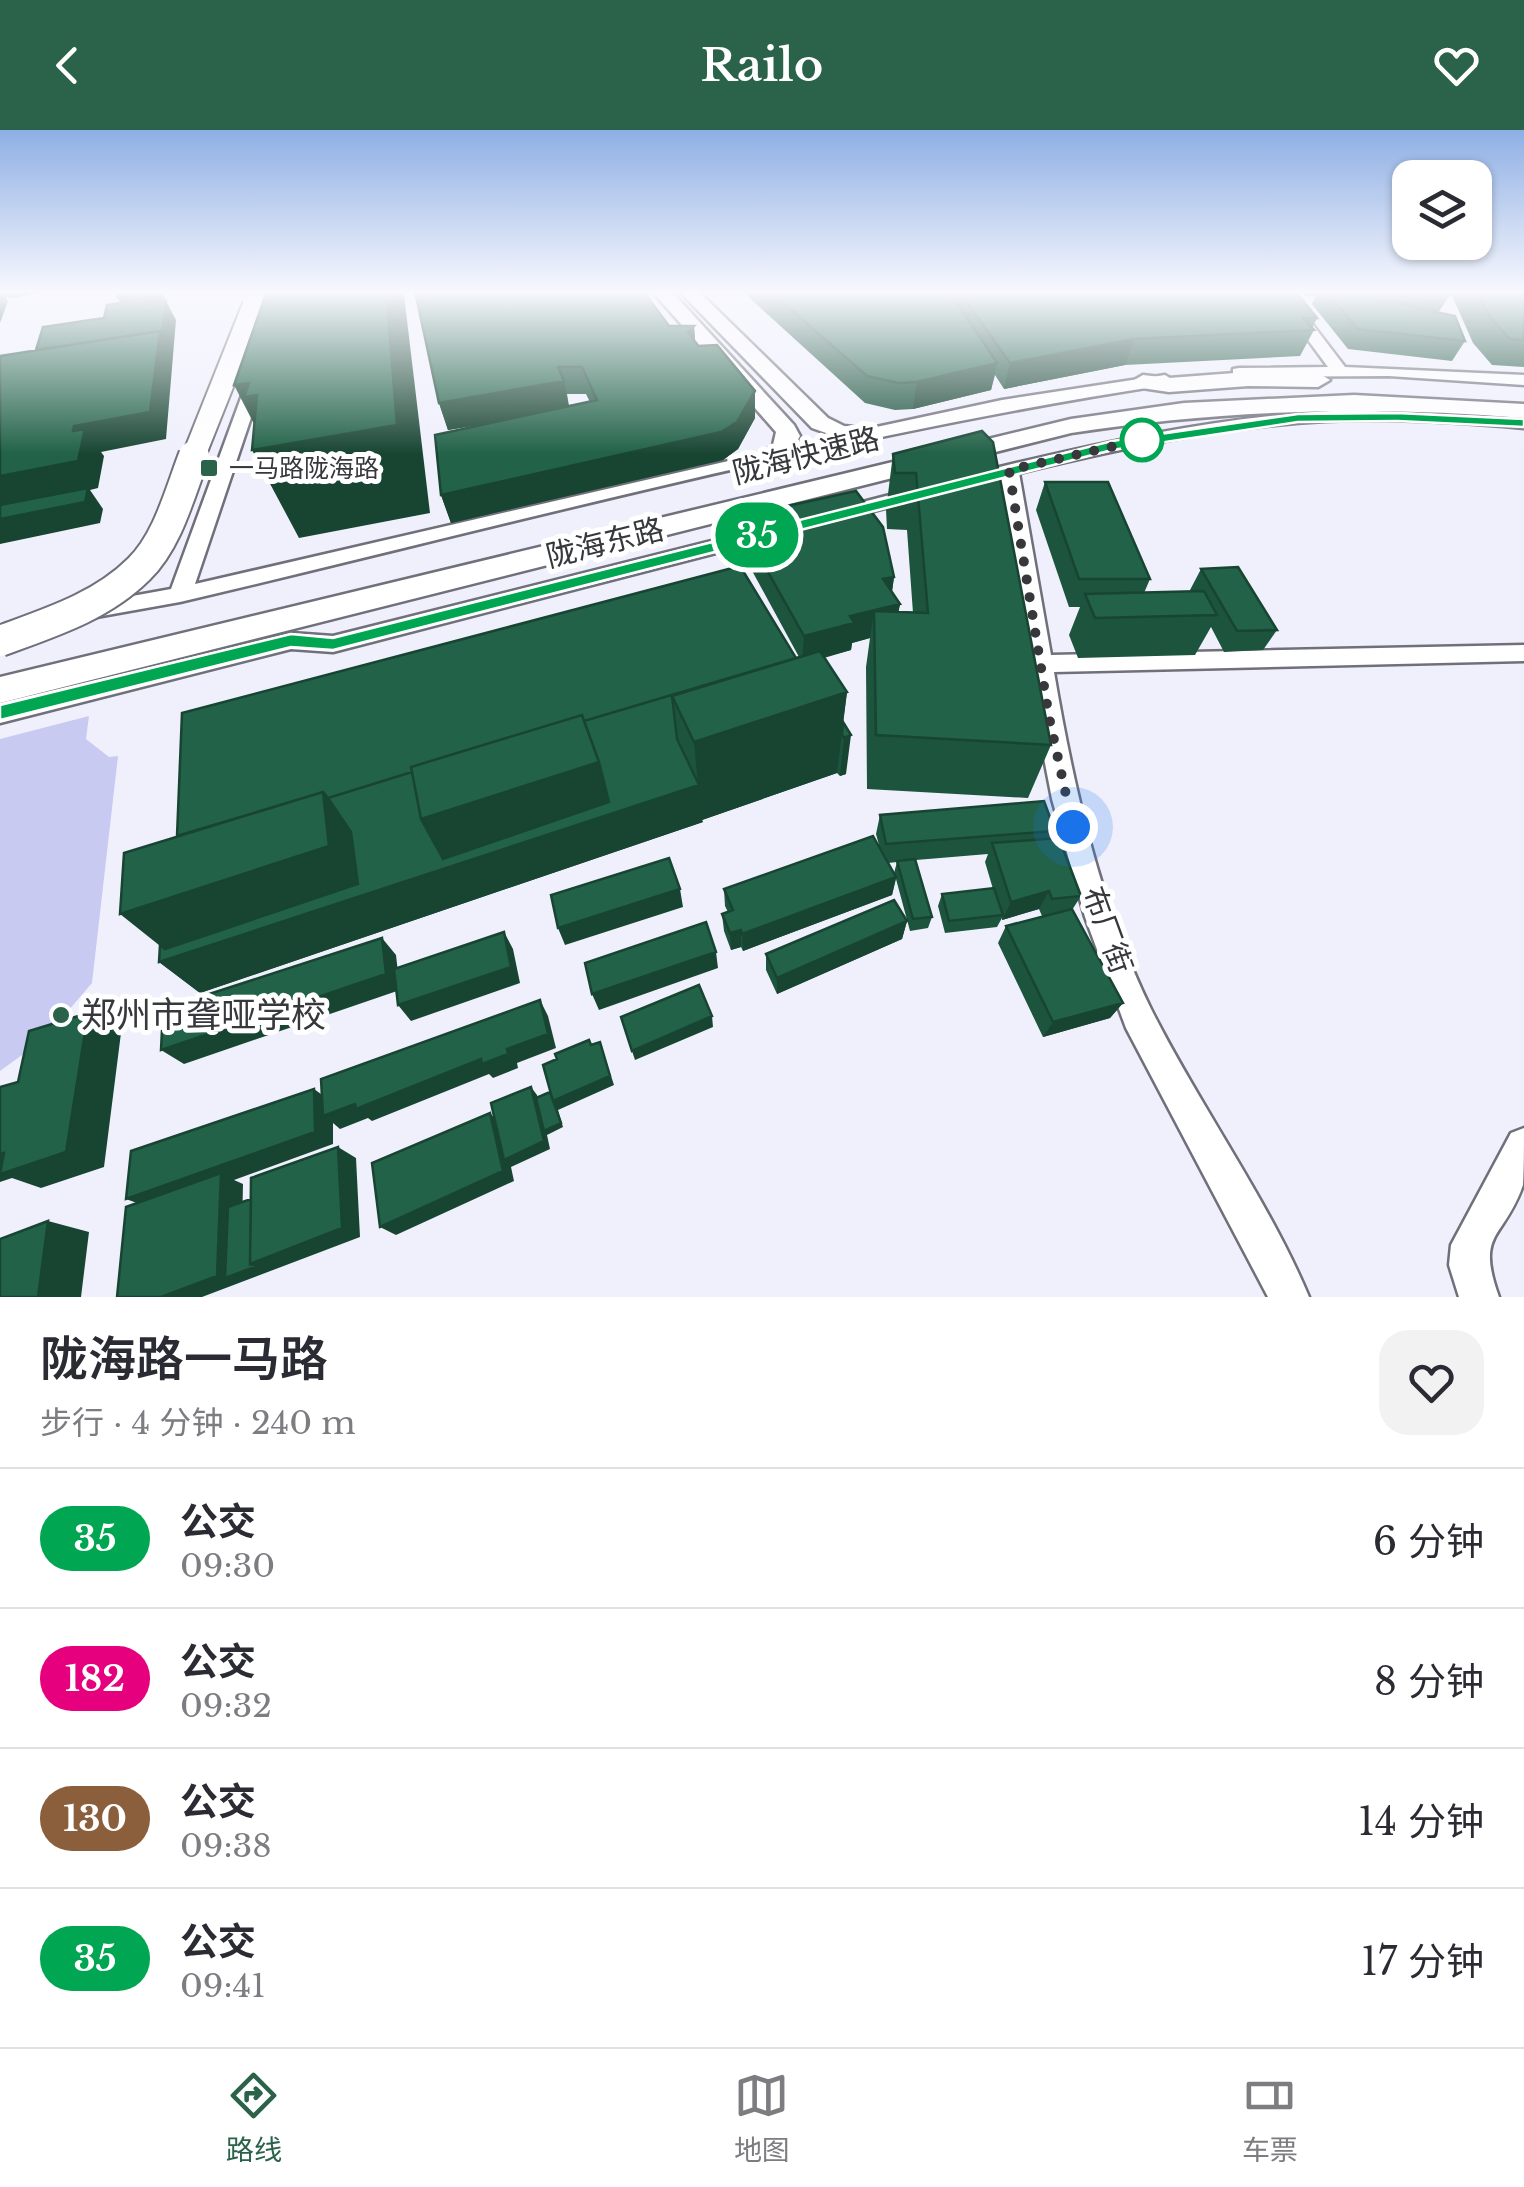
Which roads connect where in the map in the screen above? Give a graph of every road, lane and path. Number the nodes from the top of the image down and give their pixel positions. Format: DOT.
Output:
graph roads {
  1 [pos="241,345"];
  2 [pos="709,345"];
  3 [pos="742,345"];
  4 [pos="1320,345"];
  5 [pos="266,352"];
  6 [pos="1339,370"];
  7 [pos="1524,380"];
  8 [pos="1143,382"];
  9 [pos="1524,389"];
  10 [pos="1524,399"];
  11 [pos="1244,406"];
  12 [pos="1524,411"];
  13 [pos="1524,423"];
  14 [pos="867,434"];
  15 [pos="762,461"];
  16 [pos="1009,470"];
  17 [pos="180,595"];
  18 [pos="0,627"];
  19 [pos="0,640"];
  20 [pos="291,641"];
  21 [pos="1524,652"];
  22 [pos="1042,664"];
  23 [pos="0,666"];
  24 [pos="0,690"];
  25 [pos="0,713"];
  26 [pos="1524,1146"];
  27 [pos="1289,1297"];
  28 [pos="1479,1297"];
  1 -- 19 [label="highway, bridge"];
  2 -- 15 [label="main road"];
  3 -- 14 [label="main road"];
  4 -- 6 [label="street"];
  5 -- 17 [label="street"];
  6 -- 7 [label="street, 陇海东路"];
  6 -- 8 [label="street, 陇海东路"];
  8 -- 9 [label="highway"];
  8 -- 14 [label="street, 陇海东路"];
  10 -- 23 [label="highway, 陇海快速路"];
  11 -- 12 [label="highway, 陇海快速路"];
  11 -- 20 [label="highway"];
  11 -- 24 [label="highway, 陇海快速路"];
  13 -- 16 [label="street, 陇海东路"];
  14 -- 15 [label="street, 陇海东路"];
  15 -- 17 [label="street, 陇海东路"];
  16 -- 20 [label="street, 陇海东路"];
  16 -- 22 [label="street, 布厂街"];
  17 -- 18 [label="street, 陇海东路"];
  20 -- 25 [label="street, 陇海东路"];
  21 -- 22 [label="street"];
  22 -- 27 [label="street, 布厂街"];
  26 -- 28 [label="street"];
}
